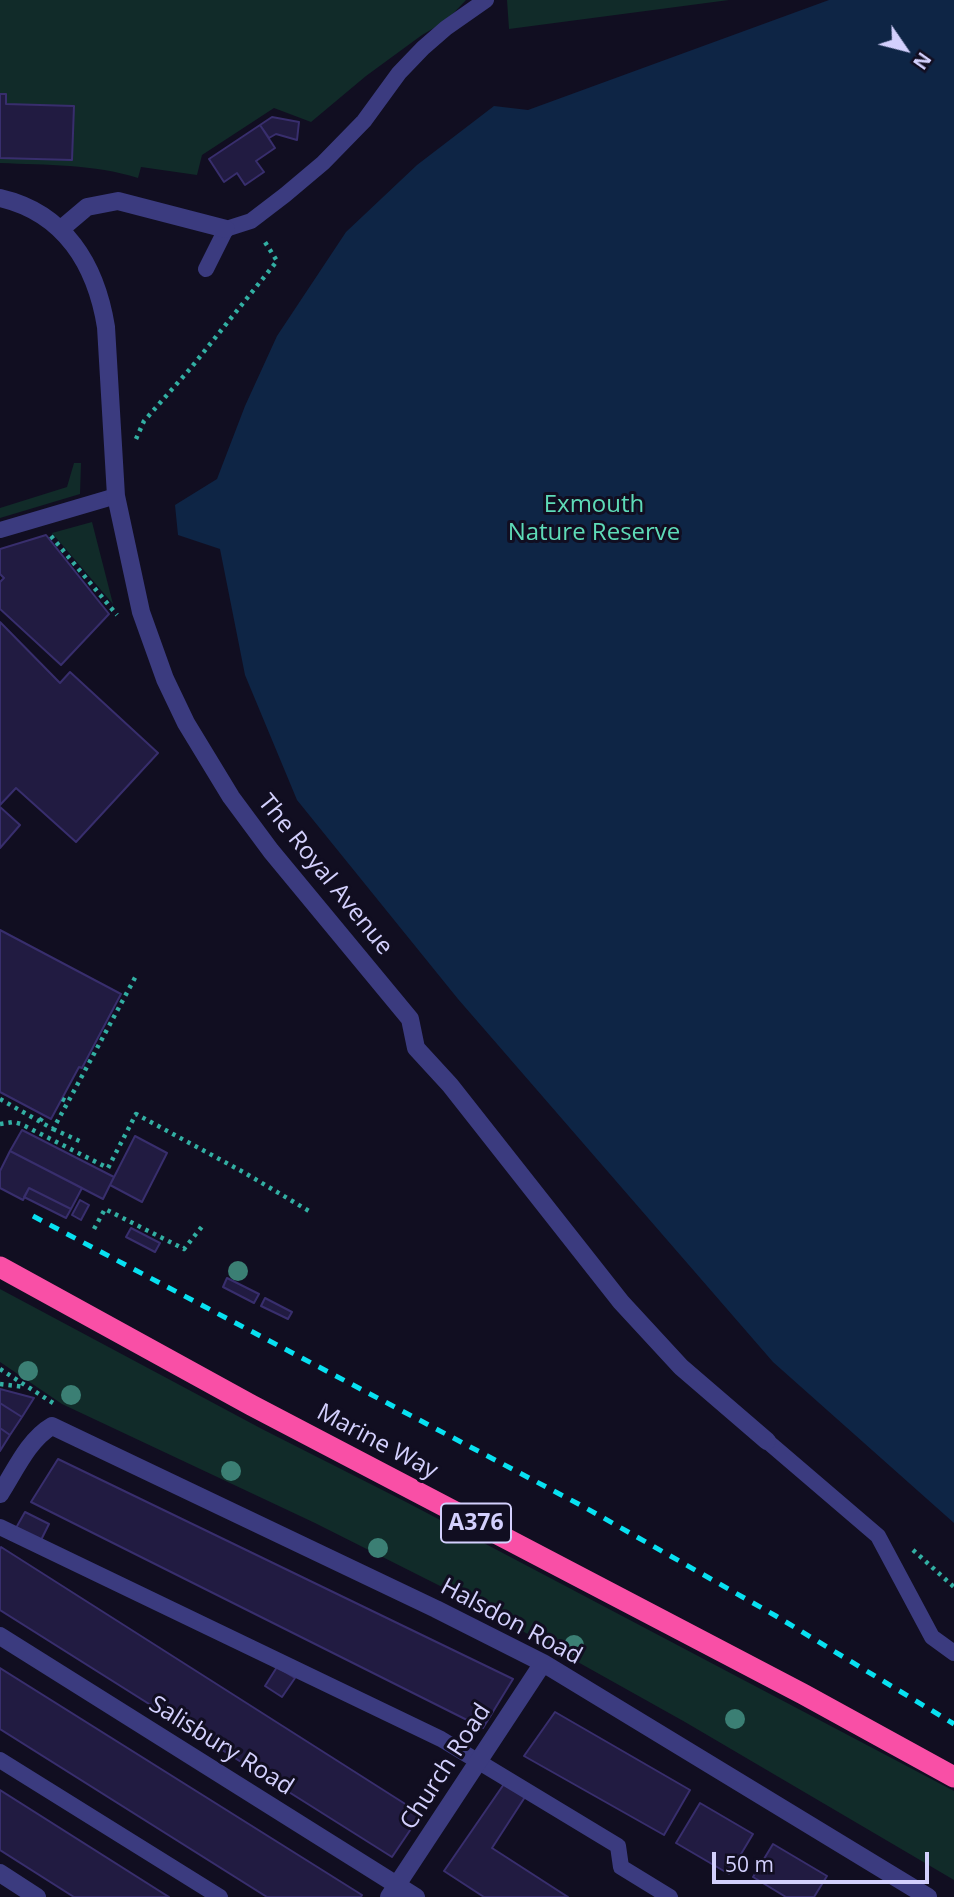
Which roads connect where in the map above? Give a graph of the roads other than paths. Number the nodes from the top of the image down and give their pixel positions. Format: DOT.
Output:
graph roads {
  1 [pos="486,0"];
  2 [pos="0,198"];
  3 [pos="61,229"];
  4 [pos="226,229"];
  5 [pos="206,269"];
  6 [pos="116,496"];
  7 [pos="0,530"];
  8 [pos="0,1267"];
  9 [pos="767,1441"];
  10 [pos="0,1494"];
  11 [pos="0,1527"];
  12 [pos="0,1636"];
  13 [pos="954,1653"];
  14 [pos="543,1663"];
  15 [pos="0,1760"];
  16 [pos="478,1762"];
  17 [pos="954,1776"];
  18 [pos="0,1873"];
  19 [pos="393,1891"];
  20 [pos="37,1897"];
  21 [pos="220,1897"];
  22 [pos="416,1897"];
  23 [pos="670,1897"];
  24 [pos="928,1897"];
  1 -- 4 [label="lane"];
  2 -- 3 [label="street, The Royal Avenue"];
  3 -- 4 [label="street"];
  3 -- 6 [label="street, The Royal Avenue"];
  4 -- 5 [label="lane"];
  6 -- 7 [label="lane"];
  6 -- 9 [label="street, The Royal Avenue"];
  8 -- 17 [label="highway, Marine Way / A376"];
  9 -- 13 [label="lane"];
  10 -- 14 [label="street, Halsdon Road"];
  11 -- 16 [label="lane"];
  12 -- 19 [label="street, Salisbury Road"];
  14 -- 16 [label="street, Church Road"];
  14 -- 24 [label="street, Halsdon Road"];
  15 -- 21 [label="lane"];
  16 -- 19 [label="street, Church Road"];
  16 -- 23 [label="lane"];
  18 -- 20 [label="street"];
  19 -- 22 [label="street, Salisbury Road"];
}
